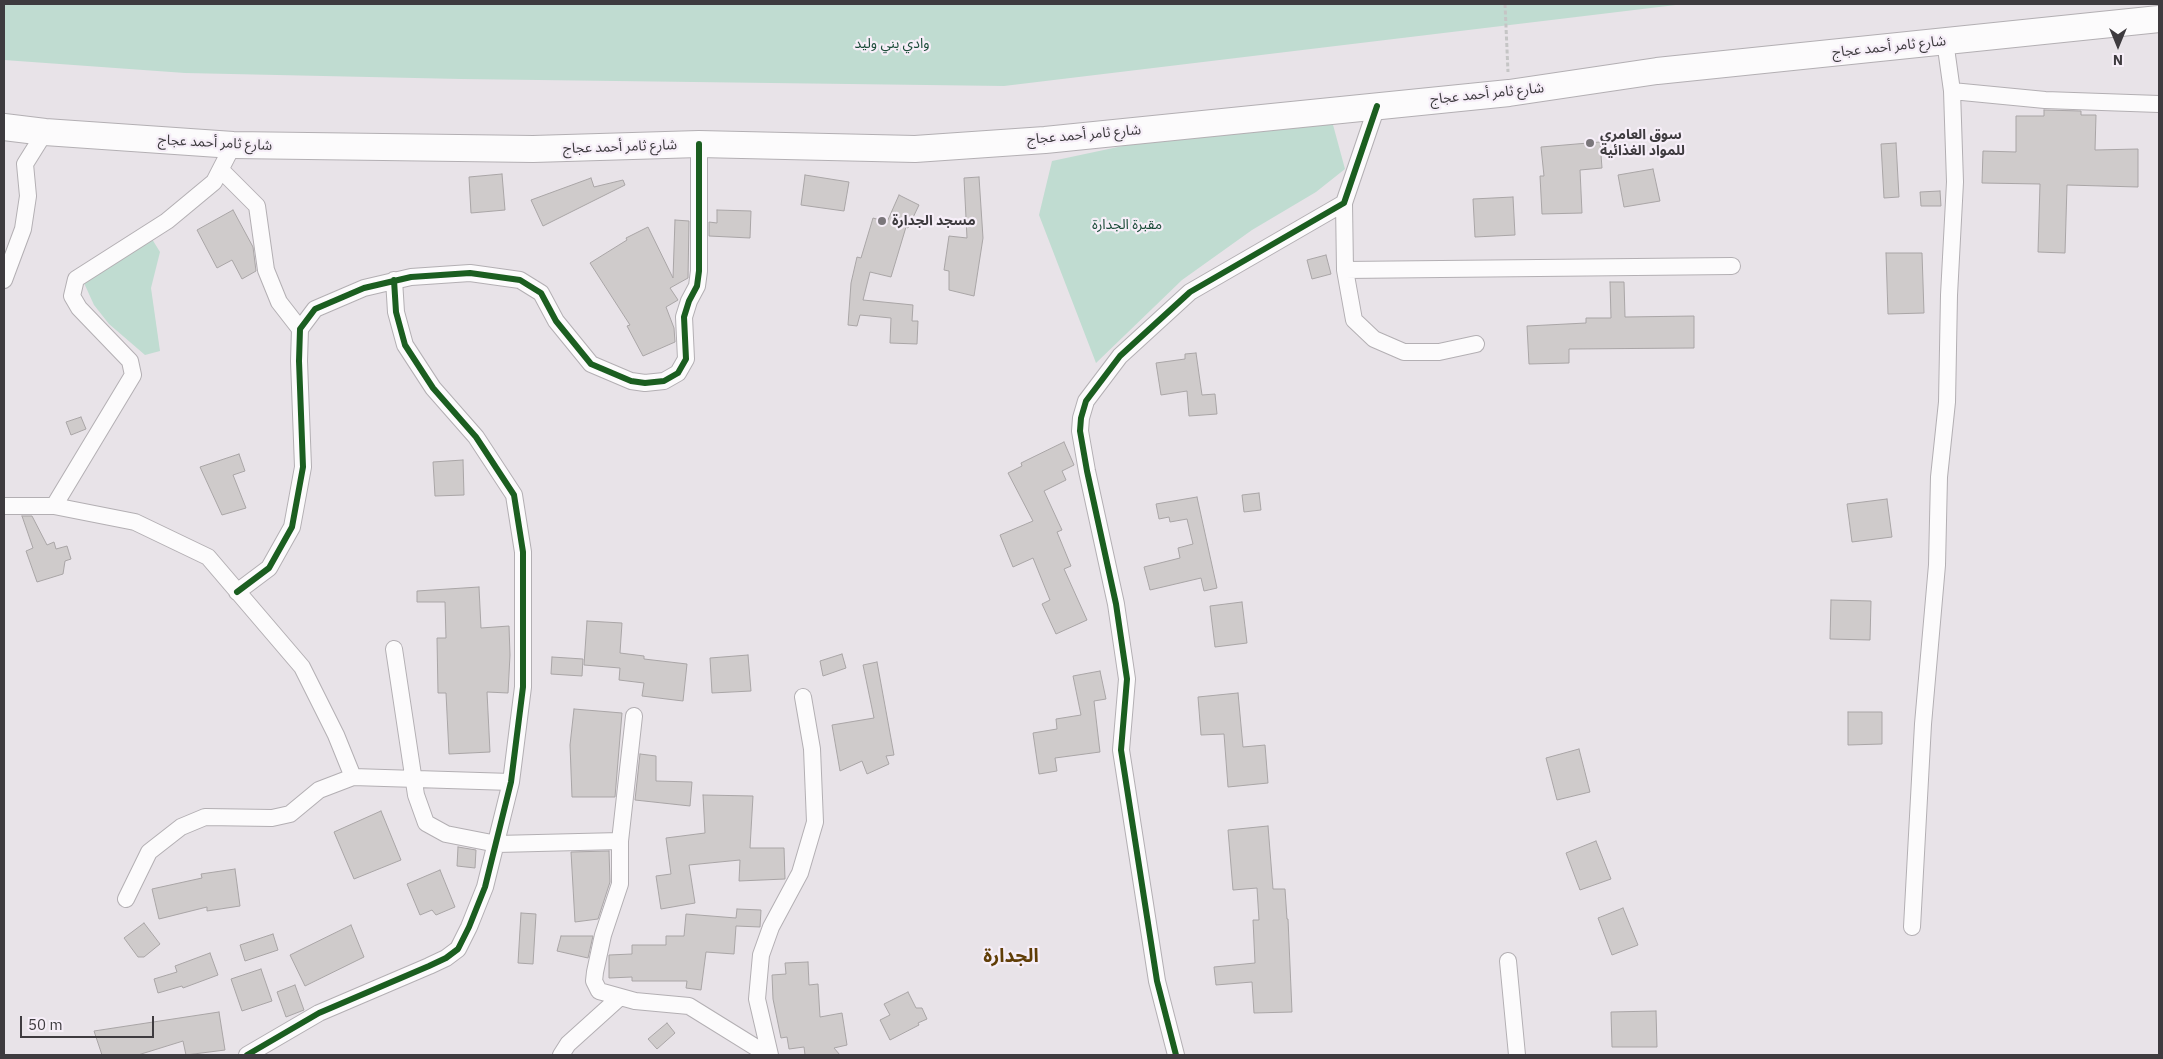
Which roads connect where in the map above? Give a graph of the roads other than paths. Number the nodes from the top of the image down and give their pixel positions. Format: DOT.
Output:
graph roads {
  1 [pos="2159,19"];
  2 [pos="1945,41"];
  3 [pos="1952,91"];
  4 [pos="2159,104"];
  5 [pos="1377,106"];
  6 [pos="4,127"];
  7 [pos="45,132"];
  8 [pos="699,144"];
  9 [pos="233,145"];
  10 [pos="221,170"];
  11 [pos="1344,203"];
  12 [pos="1732,266"];
  13 [pos="1345,270"];
  14 [pos="4,280"];
  15 [pos="394,280"];
  16 [pos="300,329"];
  17 [pos="1476,344"];
  18 [pos="4,506"];
  19 [pos="54,506"];
  20 [pos="237,592"];
  21 [pos="394,649"];
  22 [pos="803,697"];
  23 [pos="634,716"];
  24 [pos="353,777"];
  25 [pos="413,778"];
  26 [pos="511,782"];
  27 [pos="620,841"];
  28 [pos="497,844"];
  29 [pos="126,899"];
  30 [pos="1912,927"];
  31 [pos="1508,962"];
  32 [pos="619,998"];
  33 [pos="247,1055"];
  34 [pos="561,1055"];
  35 [pos="769,1055"];
  36 [pos="1176,1055"];
  37 [pos="1517,1055"];
  1 -- 2 [label="main road, شارع ثامر أحمد عجاج"];
  2 -- 3 [label="street"];
  2 -- 5 [label="main road, شارع ثامر أحمد عجاج"];
  3 -- 4 [label="street"];
  3 -- 30 [label="street"];
  5 -- 8 [label="main road, شارع ثامر أحمد عجاج"];
  5 -- 11 [label="street"];
  6 -- 7 [label="main road, شارع ثامر أحمد عجاج"];
  7 -- 9 [label="main road, شارع ثامر أحمد عجاج"];
  7 -- 14 [label="street"];
  8 -- 9 [label="main road, شارع ثامر أحمد عجاج"];
  8 -- 15 [label="street"];
  9 -- 10 [label="street"];
  10 -- 16 [label="street"];
  10 -- 19 [label="street"];
  11 -- 13 [label="street"];
  11 -- 36 [label="street"];
  12 -- 13 [label="street"];
  13 -- 17 [label="street"];
  15 -- 16 [label="street"];
  15 -- 26 [label="street"];
  16 -- 20 [label="street"];
  18 -- 19 [label="street"];
  19 -- 20 [label="street"];
  20 -- 24 [label="street"];
  21 -- 25 [label="street"];
  22 -- 35 [label="street"];
  23 -- 27 [label="street"];
  24 -- 25 [label="street"];
  24 -- 29 [label="street"];
  25 -- 26 [label="street"];
  25 -- 28 [label="street"];
  26 -- 28 [label="street"];
  27 -- 28 [label="street"];
  27 -- 32 [label="street"];
  28 -- 33 [label="street"];
  31 -- 37 [label="street"];
  32 -- 34 [label="street"];
  32 -- 35 [label="street"];
}
